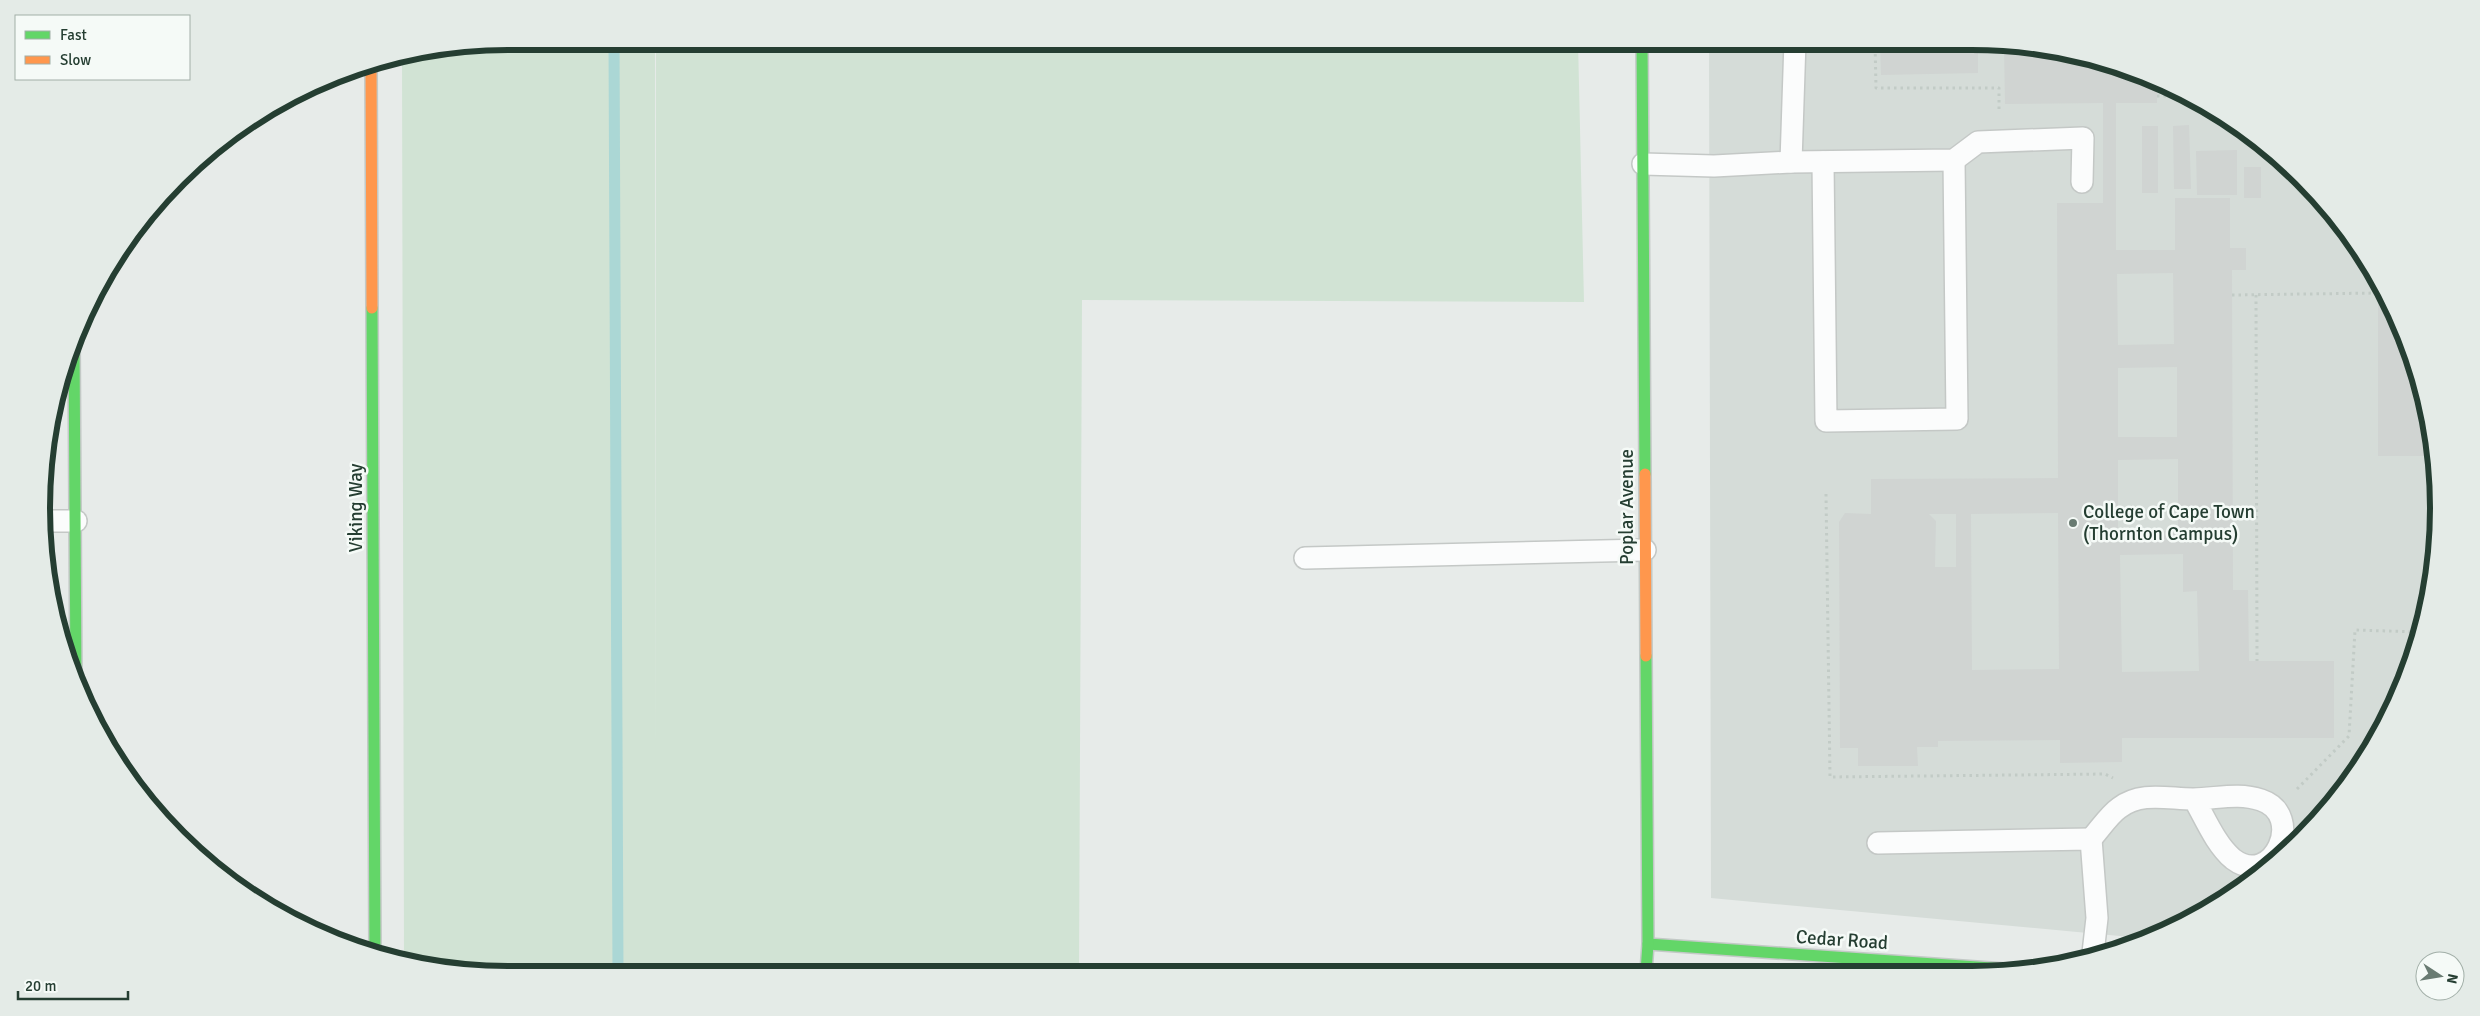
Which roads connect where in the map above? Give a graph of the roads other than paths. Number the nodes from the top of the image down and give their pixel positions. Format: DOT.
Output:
graph roads {
  1 [pos="1642,50"];
  2 [pos="1794,50"];
  3 [pos="372,71"];
  4 [pos="1954,160"];
  5 [pos="1791,162"];
  6 [pos="1823,162"];
  7 [pos="1643,164"];
  8 [pos="2082,182"];
  9 [pos="67,391"];
  10 [pos="50,521"];
  11 [pos="76,521"];
  12 [pos="1645,550"];
  13 [pos="1305,558"];
  14 [pos="76,660"];
  15 [pos="2194,799"];
  16 [pos="2092,839"];
  17 [pos="1878,843"];
  18 [pos="2276,850"];
  19 [pos="2258,865"];
  20 [pos="1648,944"];
  21 [pos="375,946"];
  22 [pos="2093,949"];
  23 [pos="1646,966"];
  24 [pos="1963,966"];
  1 -- 7 [label="street, Poplar Avenue"];
  2 -- 5 [label="lane"];
  3 -- 21 [label="street, Viking Way"];
  4 -- 6 [label="lane"];
  4 -- 6 [label="lane"];
  4 -- 8 [label="lane"];
  5 -- 6 [label="lane"];
  5 -- 7 [label="lane"];
  7 -- 12 [label="street, Poplar Avenue"];
  9 -- 11 [label="street"];
  10 -- 11 [label="lane"];
  11 -- 14 [label="street"];
  12 -- 13 [label="lane"];
  12 -- 20 [label="street, Poplar Avenue"];
  15 -- 16 [label="lane"];
  15 -- 18 [label="lane"];
  15 -- 19 [label="lane"];
  16 -- 17 [label="lane"];
  16 -- 22 [label="lane"];
  20 -- 23 [label="street, Poplar Avenue"];
  20 -- 24 [label="street, Cedar Road"];
}
